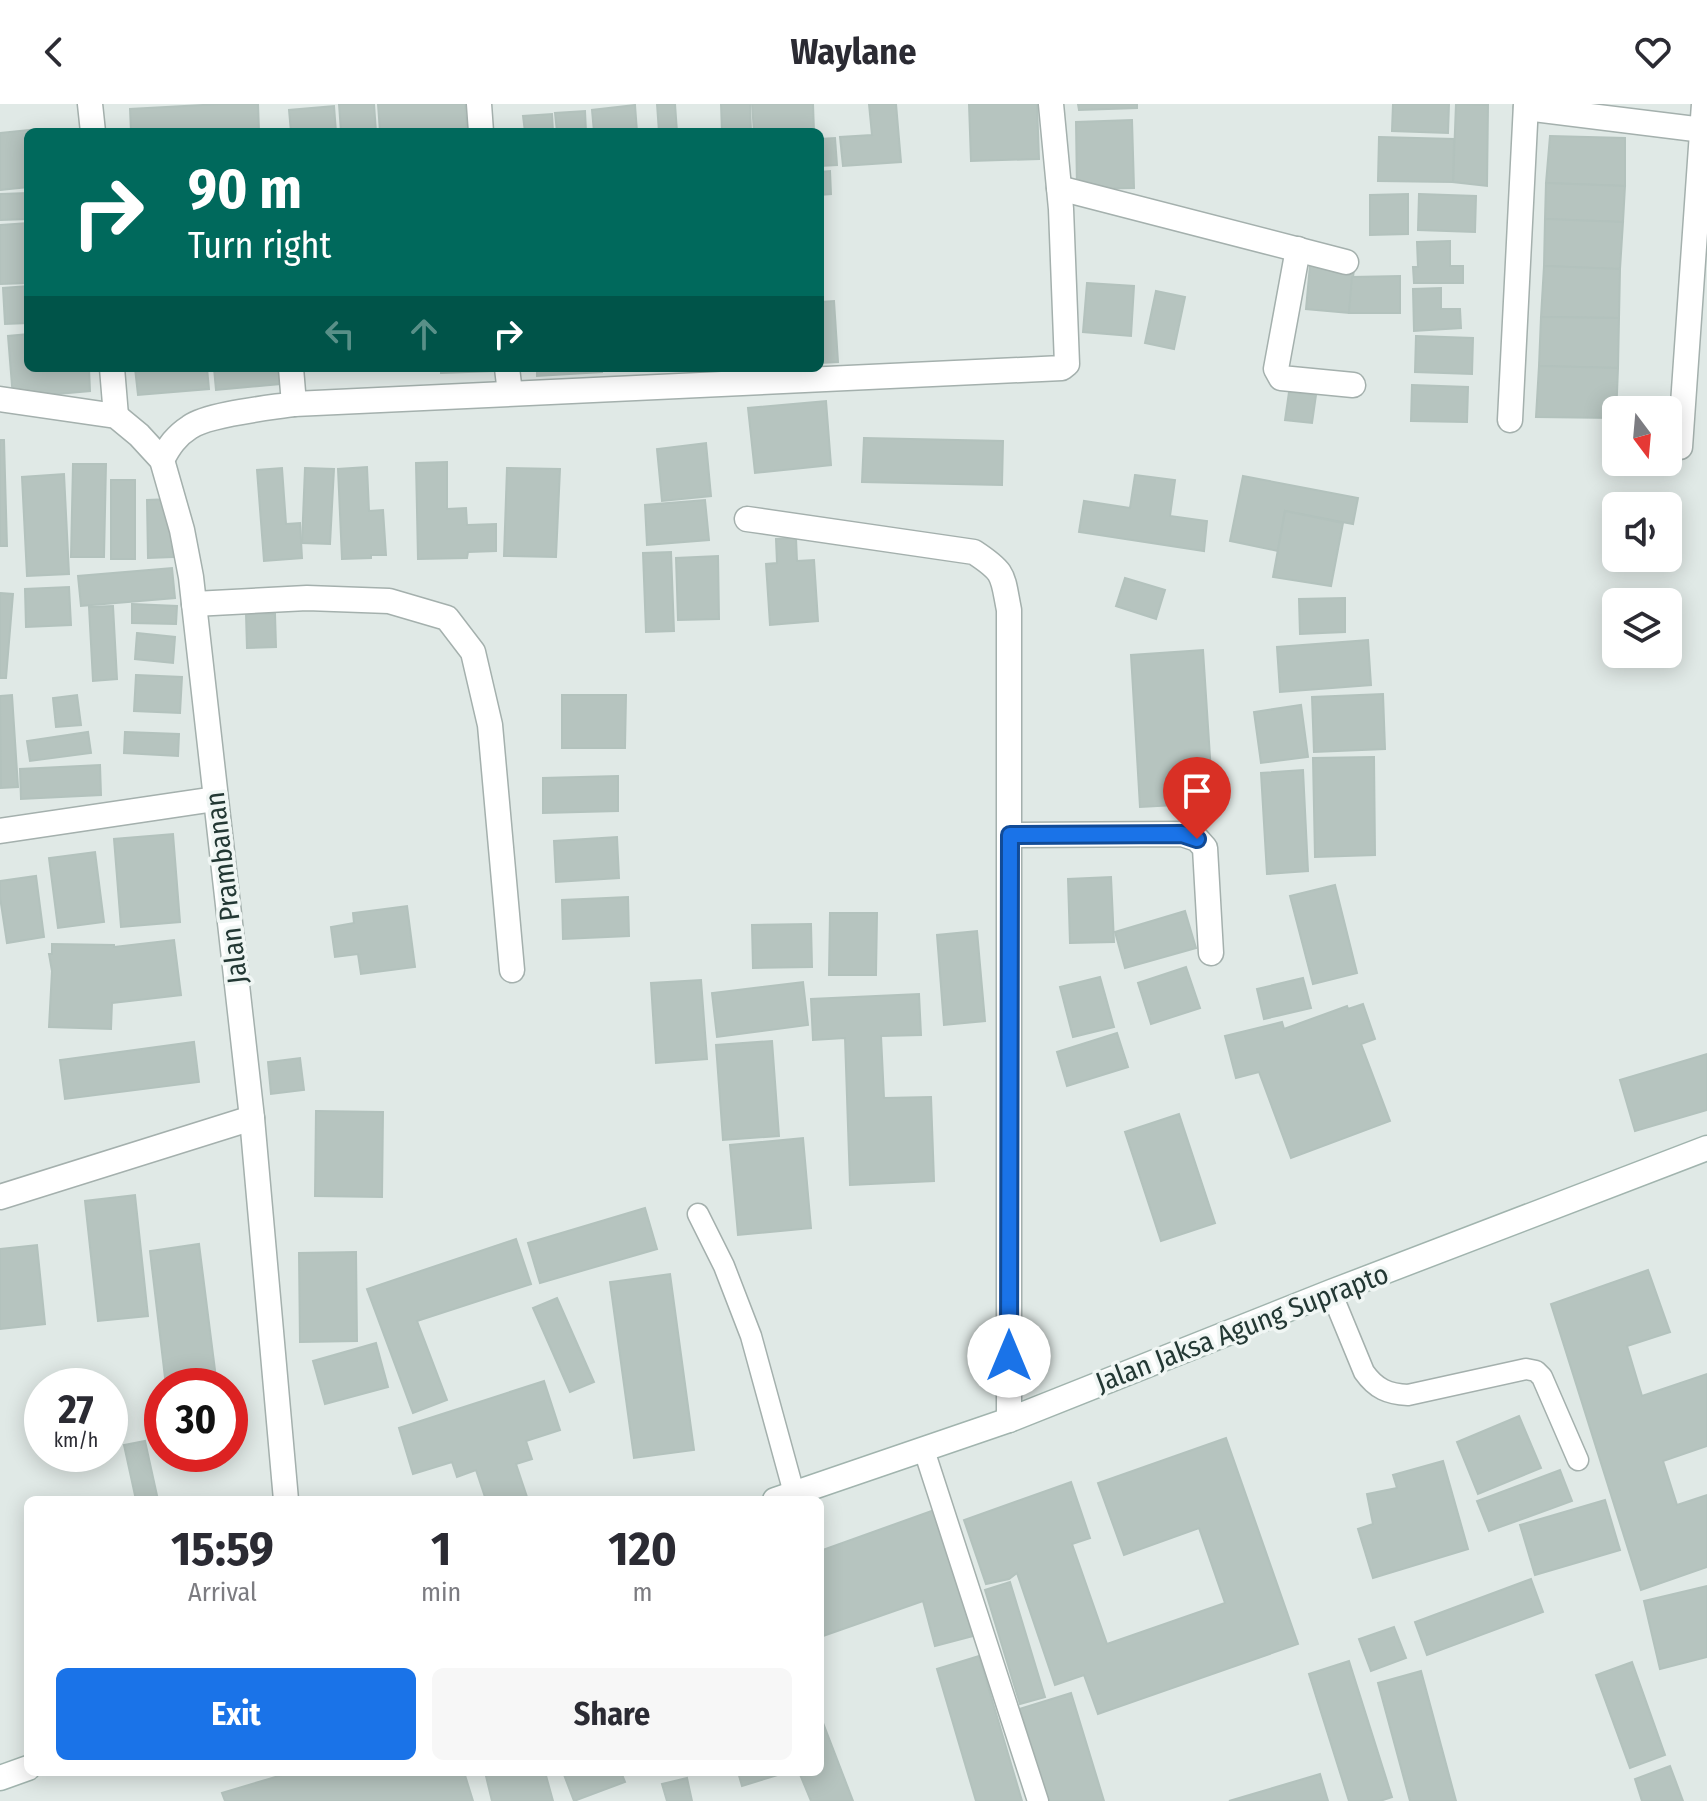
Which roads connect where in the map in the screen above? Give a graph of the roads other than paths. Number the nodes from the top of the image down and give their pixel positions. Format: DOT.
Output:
graph roads {
  1 [pos="90,104"];
  2 [pos="479,104"];
  3 [pos="1051,104"];
  4 [pos="1704,104"];
  5 [pos="1526,106"];
  6 [pos="1664,114"];
  7 [pos="93,128"];
  8 [pos="481,128"];
  9 [pos="1703,130"];
  10 [pos="1059,188"];
  11 [pos="1298,249"];
  12 [pos="1346,262"];
  13 [pos="112,372"];
  14 [pos="291,372"];
  15 [pos="507,372"];
  16 [pos="1353,385"];
  17 [pos="510,393"];
  18 [pos="0,399"];
  19 [pos="294,404"];
  20 [pos="116,416"];
  21 [pos="1682,419"];
  22 [pos="1510,420"];
  23 [pos="162,460"];
  24 [pos="747,519"];
  25 [pos="194,604"];
  26 [pos="215,799"];
  27 [pos="0,831"];
  28 [pos="1010,835"];
  29 [pos="1211,953"];
  30 [pos="512,970"];
  31 [pos="252,1118"];
  32 [pos="1707,1148"];
  33 [pos="0,1197"];
  34 [pos="698,1214"];
  35 [pos="1331,1292"];
  36 [pos="1009,1420"];
  37 [pos="924,1450"];
  38 [pos="1578,1460"];
  39 [pos="286,1496"];
  40 [pos="784,1496"];
  41 [pos="24,1769"];
  42 [pos="0,1778"];
  43 [pos="1038,1801"];
  1 -- 7 [label="street"];
  2 -- 8 [label="street"];
  3 -- 10 [label="street"];
  4 -- 9 [label="street"];
  5 -- 6 [label="street"];
  5 -- 22 [label="street"];
  6 -- 9 [label="street"];
  9 -- 21 [label="street"];
  10 -- 11 [label="street"];
  10 -- 17 [label="street"];
  11 -- 12 [label="street"];
  11 -- 16 [label="street"];
  13 -- 20 [label="street"];
  14 -- 19 [label="street"];
  15 -- 17 [label="street"];
  17 -- 19 [label="street"];
  18 -- 20 [label="street"];
  19 -- 23 [label="street"];
  20 -- 23 [label="street, Jalan Prambanan"];
  23 -- 25 [label="street, Jalan Prambanan"];
  24 -- 28 [label="street"];
  25 -- 26 [label="street, Jalan Prambanan"];
  25 -- 30 [label="street"];
  26 -- 27 [label="street"];
  26 -- 31 [label="street, Jalan Prambanan"];
  28 -- 29 [label="street"];
  28 -- 36 [label="street"];
  31 -- 33 [label="street"];
  31 -- 39 [label="street, Jalan Prambanan"];
  32 -- 35 [label="street, Jalan Jaksa Agung Suprapto"];
  34 -- 40 [label="lane"];
  35 -- 36 [label="street, Jalan Jaksa Agung Suprapto"];
  35 -- 38 [label="lane"];
  36 -- 37 [label="street, Jalan Jaksa Agung Suprapto"];
  37 -- 40 [label="street, Jalan Jaksa Agung Suprapto"];
  37 -- 43 [label="lane"];
  41 -- 42 [label="street"];
}
